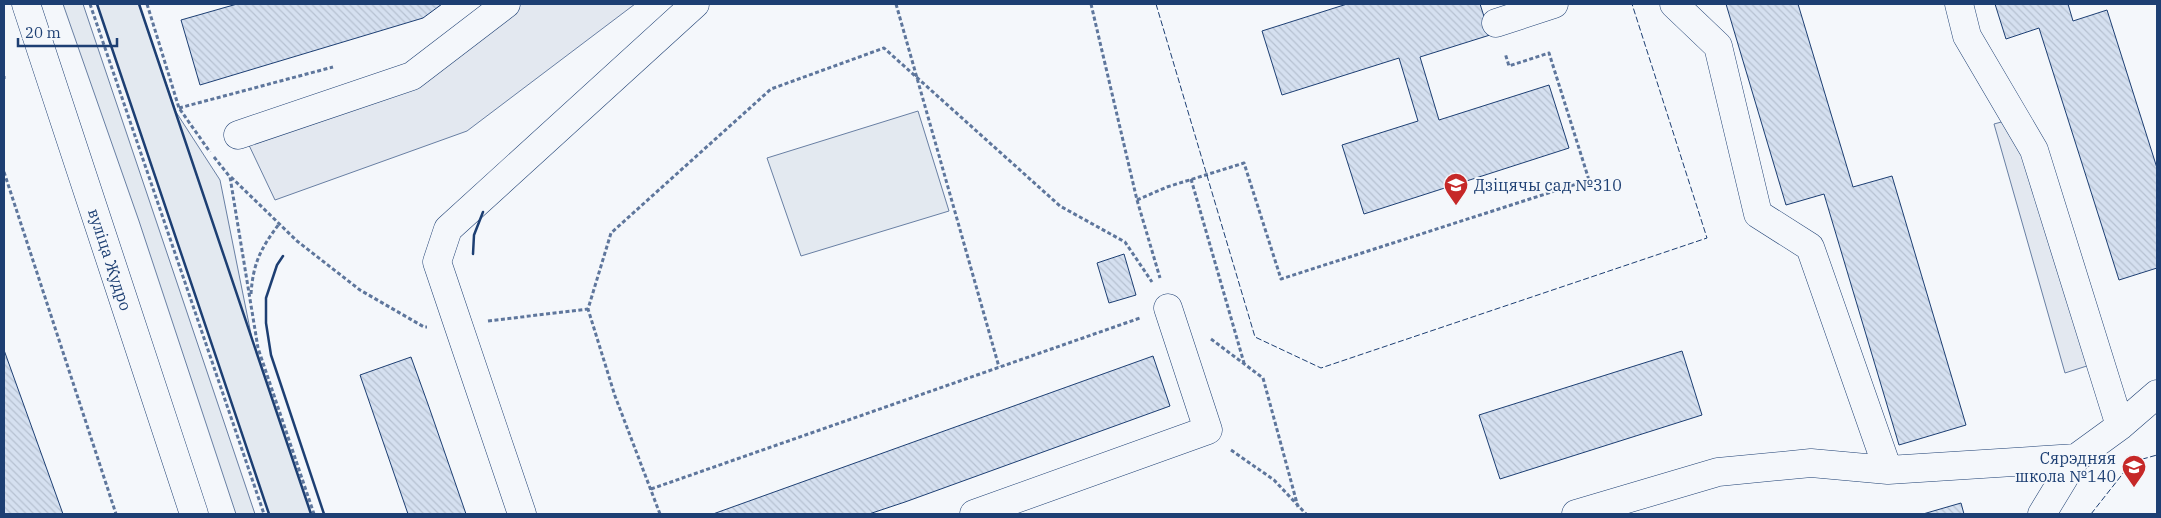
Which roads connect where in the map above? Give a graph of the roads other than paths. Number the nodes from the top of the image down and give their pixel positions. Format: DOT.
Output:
graph roads {
  1 [pos="26,4"];
  2 [pos="506,4"];
  3 [pos="695,4"];
  4 [pos="1554,4"];
  5 [pos="1674,4"];
  6 [pos="1959,4"];
  7 [pos="1496,23"];
  8 [pos="238,135"];
  9 [pos="1168,308"];
  10 [pos="2157,394"];
  11 [pos="2120,426"];
  12 [pos="2076,458"];
  13 [pos="1888,470"];
  14 [pos="194,514"];
  15 [pos="522,514"];
  16 [pos="974,514"];
  17 [pos="1576,514"];
  18 [pos="2042,514"];
  1 -- 14 [label="main road, вуліца Жудро"];
  2 -- 8 [label="main road"];
  3 -- 15 [label="main road"];
  4 -- 7 [label="main road"];
  5 -- 13 [label="main road"];
  6 -- 11 [label="main road"];
  9 -- 16 [label="main road"];
  10 -- 11 [label="main road"];
  11 -- 12 [label="main road"];
  12 -- 13 [label="main road"];
  12 -- 18 [label="main road"];
  13 -- 17 [label="main road"];
}
